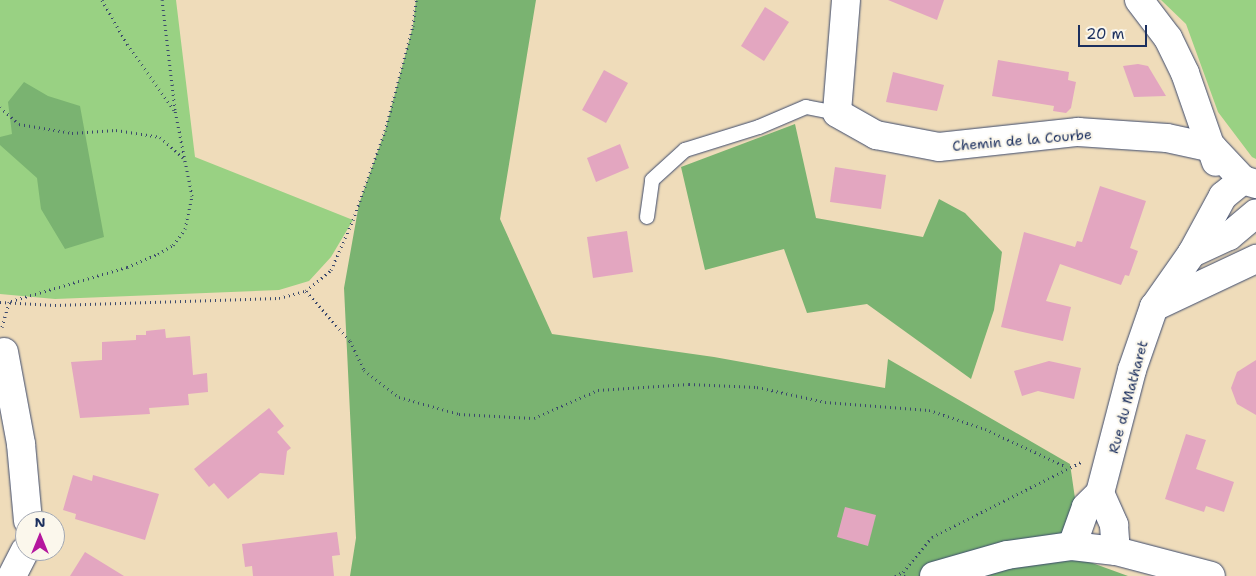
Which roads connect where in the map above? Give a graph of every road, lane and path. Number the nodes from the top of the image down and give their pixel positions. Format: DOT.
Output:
graph roads {
  1 [pos="102,0"];
  2 [pos="162,0"];
  3 [pos="416,0"];
  4 [pos="846,0"];
  5 [pos="1139,0"];
  6 [pos="0,107"];
  7 [pos="175,110"];
  8 [pos="836,113"];
  9 [pos="1214,148"];
  10 [pos="184,158"];
  11 [pos="1236,191"];
  12 [pos="647,217"];
  13 [pos="1254,218"];
  14 [pos="1192,253"];
  15 [pos="1256,260"];
  16 [pos="306,291"];
  17 [pos="0,302"];
  18 [pos="9,302"];
  19 [pos="1154,307"];
  20 [pos="4,352"];
  21 [pos="1114,449"];
  22 [pos="1067,467"];
  23 [pos="1100,492"];
  24 [pos="27,511"];
  25 [pos="1072,546"];
  26 [pos="1116,551"];
  27 [pos="22,561"];
  28 [pos="903,574"];
  29 [pos="12,576"];
  30 [pos="895,576"];
  31 [pos="934,576"];
  32 [pos="1211,576"];
  1 -- 7 [label="path"];
  2 -- 7 [label="path"];
  3 -- 16 [label="path"];
  4 -- 8 [label="street"];
  5 -- 9 [label="street"];
  6 -- 10 [label="path"];
  7 -- 10 [label="path"];
  8 -- 9 [label="street, Chemin de la Courbe"];
  8 -- 12 [label="lane"];
  9 -- 11 [label="street"];
  10 -- 18 [label="path"];
  11 -- 13 [label="street"];
  11 -- 14 [label="street, Rue du Matharet"];
  13 -- 14 [label="street"];
  14 -- 19 [label="street, Rue du Matharet"];
  15 -- 19 [label="street"];
  16 -- 18 [label="path"];
  16 -- 22 [label="path"];
  17 -- 18 [label="path"];
  19 -- 21 [label="street, Rue du Matharet"];
  20 -- 24 [label="street"];
  21 -- 22 [label="path"];
  21 -- 23 [label="street, Rue du Matharet"];
  22 -- 28 [label="path"];
  23 -- 25 [label="street, Rue du Matharet"];
  23 -- 26 [label="street"];
  25 -- 26 [label="street"];
  25 -- 31 [label="street"];
  26 -- 32 [label="street"];
  27 -- 29 [label="street"];
  28 -- 30 [label="path"];
}
